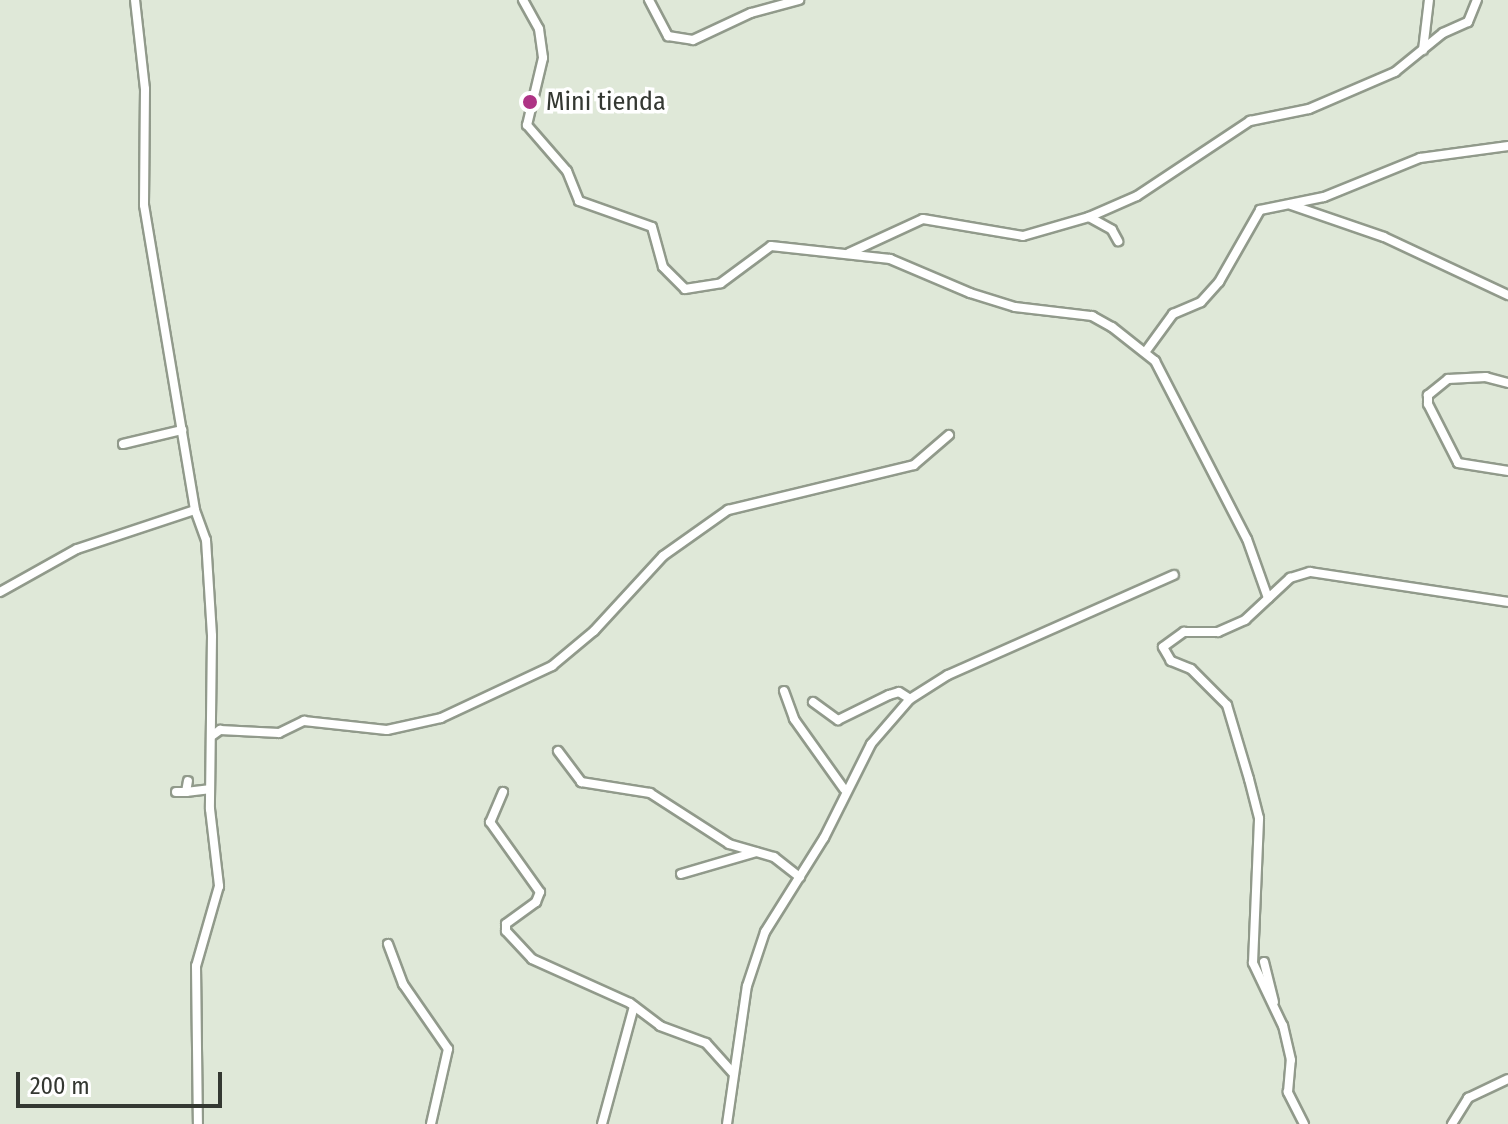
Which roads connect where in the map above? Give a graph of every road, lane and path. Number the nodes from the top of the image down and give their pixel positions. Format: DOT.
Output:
graph roads {
  1 [pos="135,0"];
  2 [pos="523,0"];
  3 [pos="649,0"];
  4 [pos="799,0"];
  5 [pos="1429,0"];
  6 [pos="1477,0"];
  7 [pos="1423,50"];
  8 [pos="1508,146"];
  9 [pos="1290,205"];
  10 [pos="1089,217"];
  11 [pos="1118,241"];
  12 [pos="849,254"];
  13 [pos="1508,295"];
  14 [pos="1146,351"];
  15 [pos="1508,383"];
  16 [pos="182,430"];
  17 [pos="949,435"];
  18 [pos="123,444"];
  19 [pos="1508,471"];
  20 [pos="195,510"];
  21 [pos="1174,575"];
  22 [pos="0,592"];
  23 [pos="1268,598"];
  24 [pos="1508,602"];
  25 [pos="784,691"];
  26 [pos="910,699"];
  27 [pos="813,702"];
  28 [pos="213,735"];
  29 [pos="558,751"];
  30 [pos="188,781"];
  31 [pos="209,789"];
  32 [pos="844,789"];
  33 [pos="176,792"];
  34 [pos="186,792"];
  35 [pos="503,792"];
  36 [pos="756,852"];
  37 [pos="681,874"];
  38 [pos="800,877"];
  39 [pos="388,944"];
  40 [pos="1264,962"];
  41 [pos="634,1006"];
  42 [pos="1282,1025"];
  43 [pos="733,1073"];
  44 [pos="1508,1079"];
  45 [pos="198,1124"];
  46 [pos="431,1124"];
  47 [pos="602,1124"];
  48 [pos="727,1124"];
  49 [pos="1304,1124"];
  50 [pos="1452,1124"];
  1 -- 16 [label="street"];
  2 -- 12 [label="street"];
  3 -- 4 [label="street"];
  5 -- 7 [label="street"];
  6 -- 7 [label="street"];
  7 -- 10 [label="street"];
  8 -- 9 [label="street"];
  9 -- 13 [label="street"];
  9 -- 14 [label="street"];
  10 -- 11 [label="street"];
  10 -- 12 [label="street"];
  12 -- 14 [label="street"];
  14 -- 23 [label="street"];
  15 -- 19 [label="street"];
  16 -- 18 [label="street"];
  16 -- 20 [label="street"];
  17 -- 28 [label="street"];
  20 -- 22 [label="street"];
  20 -- 28 [label="street"];
  21 -- 26 [label="street"];
  23 -- 24 [label="street"];
  23 -- 42 [label="street"];
  25 -- 32 [label="street"];
  26 -- 27 [label="street"];
  26 -- 32 [label="street"];
  28 -- 31 [label="street"];
  29 -- 36 [label="street"];
  30 -- 34 [label="street"];
  31 -- 34 [label="street"];
  31 -- 45 [label="street"];
  32 -- 38 [label="street"];
  33 -- 34 [label="street"];
  35 -- 41 [label="street"];
  36 -- 37 [label="street"];
  36 -- 38 [label="street"];
  38 -- 43 [label="street"];
  39 -- 46 [label="street"];
  40 -- 42 [label="street"];
  41 -- 43 [label="street"];
  41 -- 47 [label="street"];
  42 -- 49 [label="street"];
  43 -- 48 [label="street"];
  44 -- 50 [label="street"];
}
